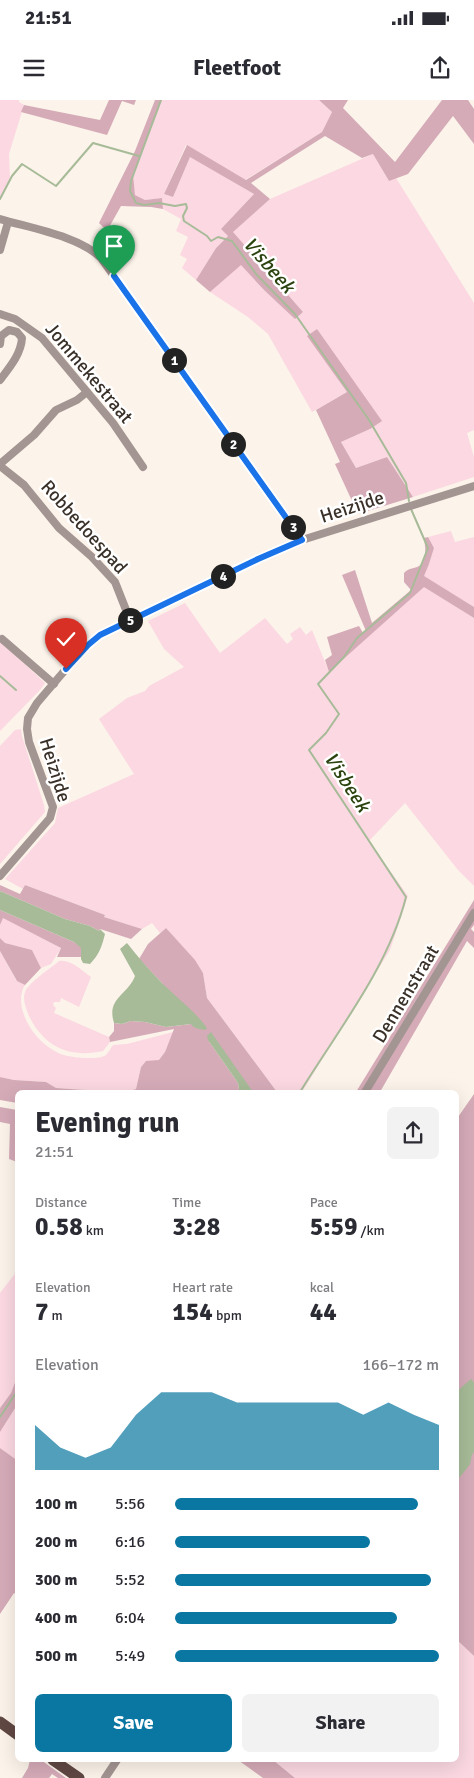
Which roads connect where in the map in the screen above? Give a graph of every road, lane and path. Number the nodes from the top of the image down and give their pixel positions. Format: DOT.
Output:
graph roads {
  1 [pos="4,220"];
  2 [pos="0,250"];
  3 [pos="0,314"];
  4 [pos="0,344"];
  5 [pos="0,380"];
  6 [pos="87,392"];
  7 [pos="0,465"];
  8 [pos="143,466"];
  9 [pos="474,486"];
  10 [pos="302,540"];
  11 [pos="130,620"];
  12 [pos="2,639"];
  13 [pos="54,684"];
  14 [pos="0,876"];
  15 [pos="474,913"];
  16 [pos="366,1090"];
  17 [pos="0,1722"];
  18 [pos="15,1732"];
  19 [pos="56,1762"];
  20 [pos="116,1762"];
  21 [pos="79,1778"];
  22 [pos="105,1778"];
  1 -- 2 [label="street"];
  1 -- 10 [label="street"];
  3 -- 6 [label="street, Jommekestraat"];
  4 -- 5 [label="street"];
  6 -- 7 [label="street"];
  6 -- 8 [label="street, Jommekestraat"];
  7 -- 11 [label="street, Robbedoespad"];
  9 -- 10 [label="street, Heizijde"];
  10 -- 11 [label="street, Heizijde"];
  11 -- 13 [label="street, Heizijde"];
  12 -- 13 [label="street"];
  13 -- 14 [label="street, Heizijde"];
  15 -- 16 [label="street, Dennenstraat"];
  17 -- 18 [label="main road"];
  19 -- 21 [label="main road"];
  20 -- 22 [label="street"];
}
